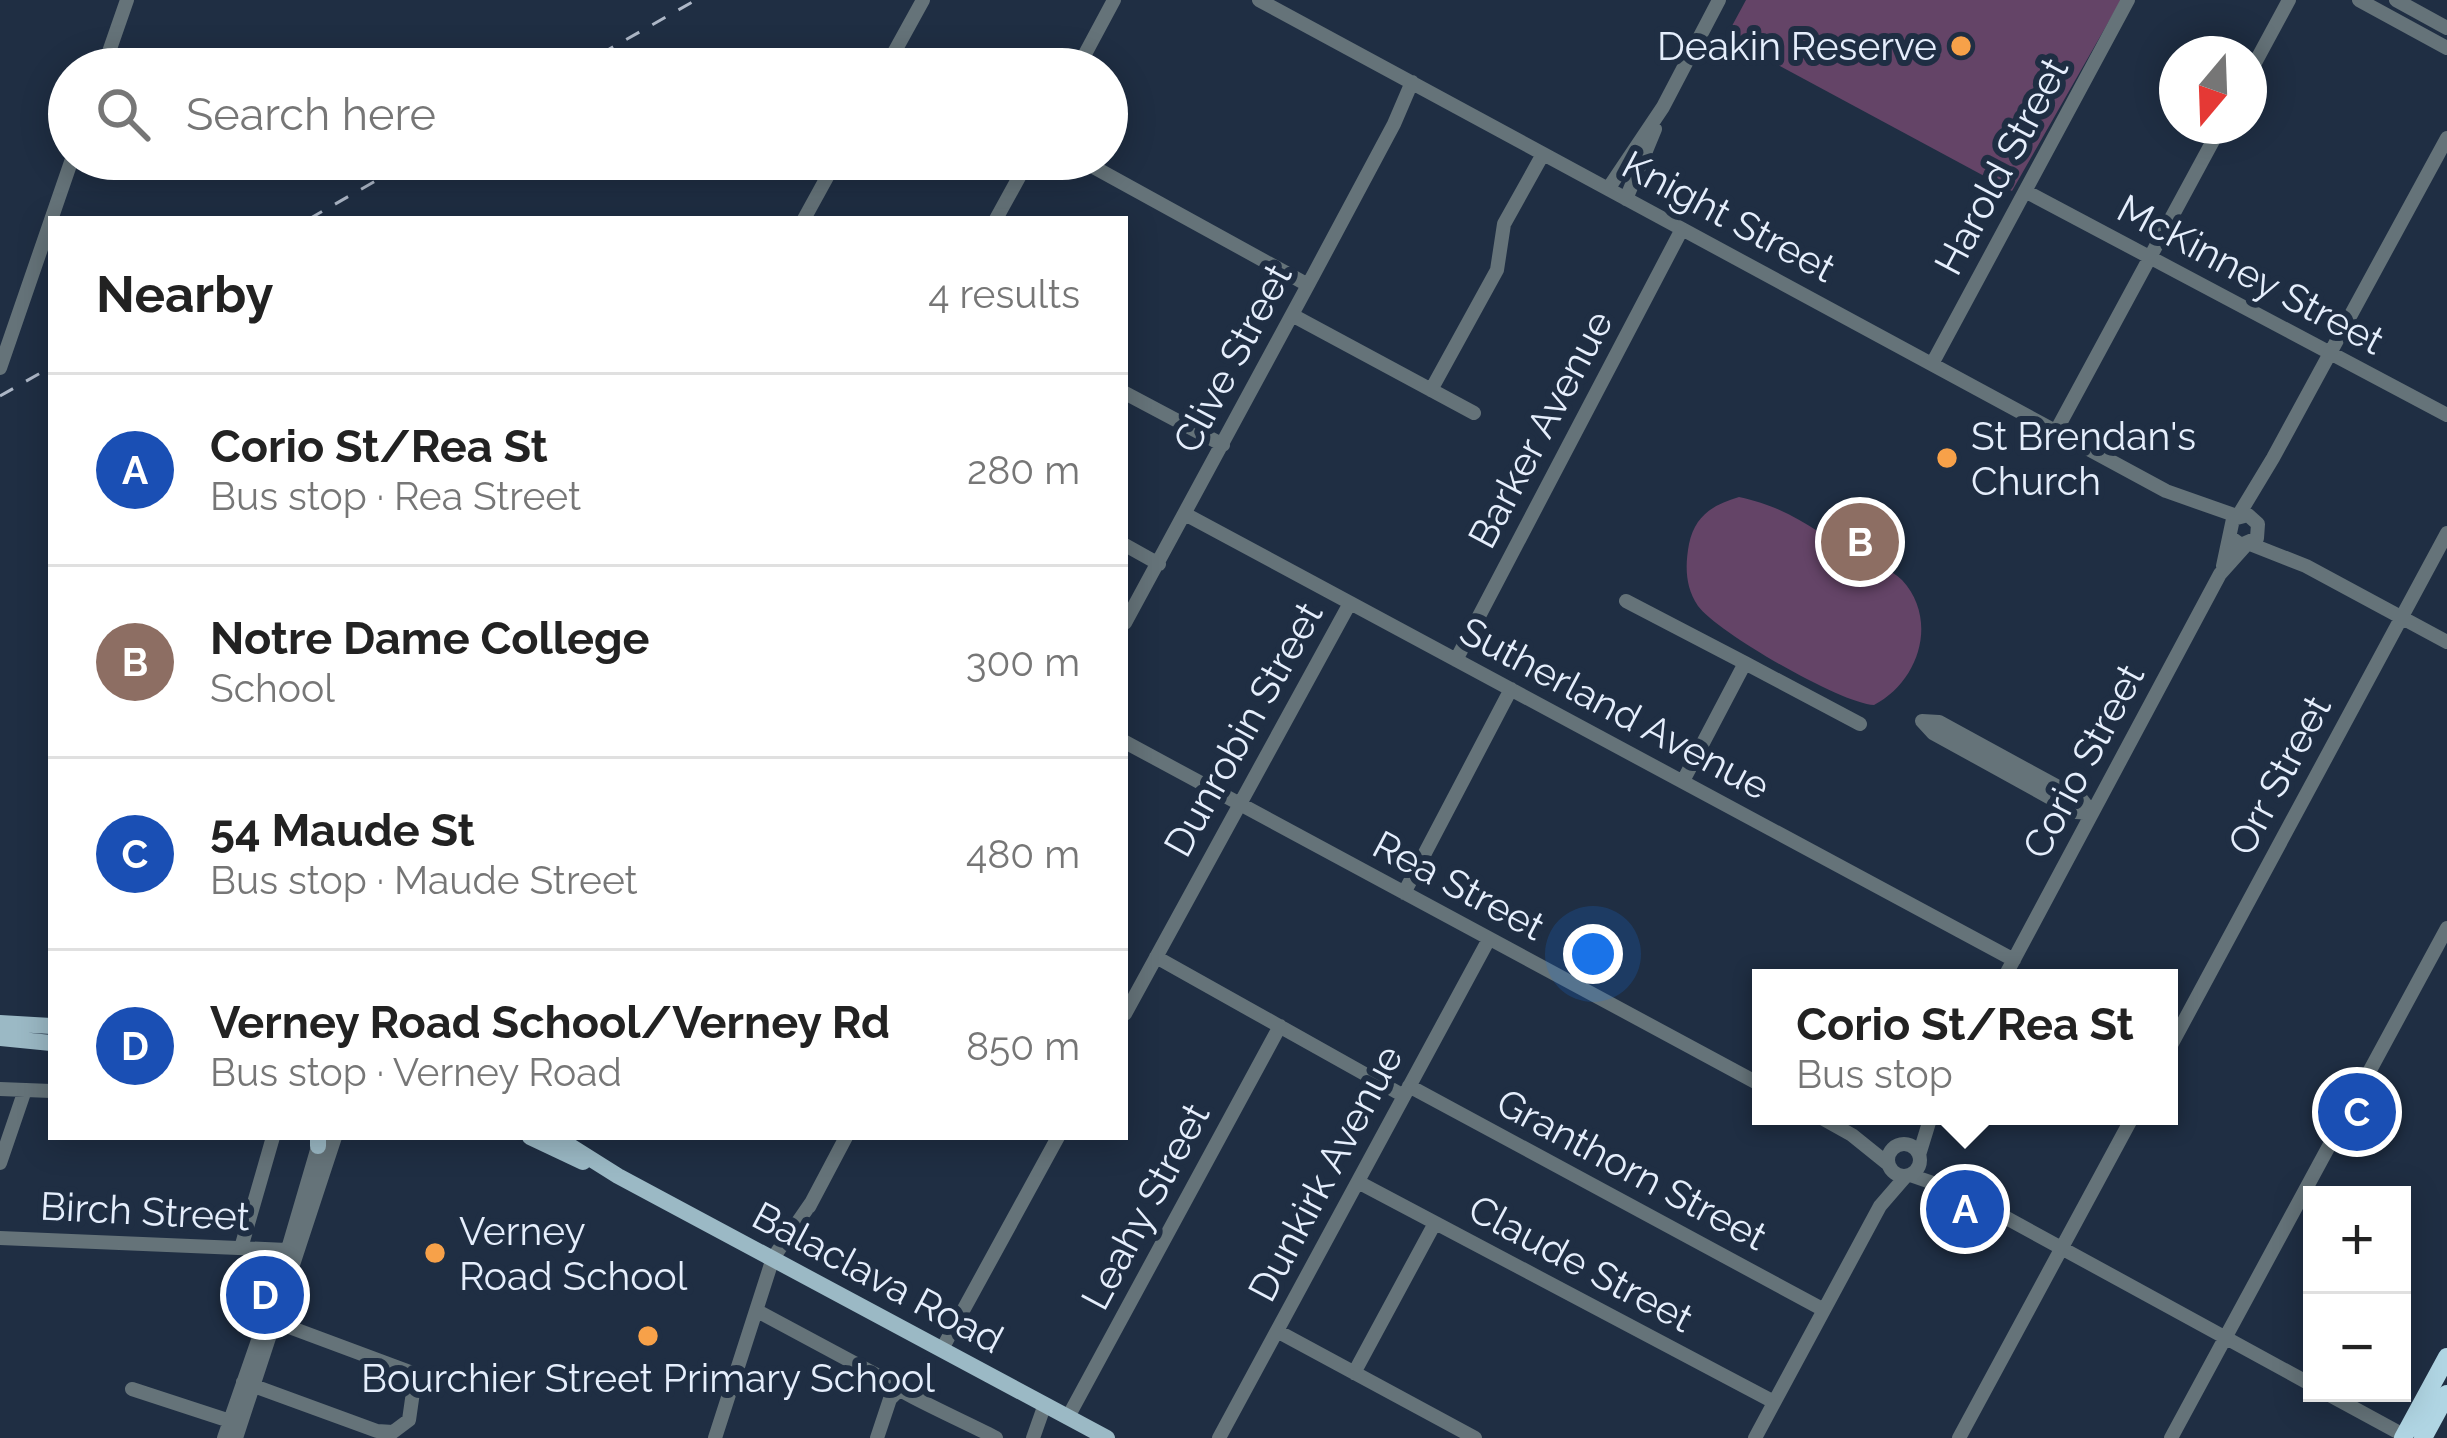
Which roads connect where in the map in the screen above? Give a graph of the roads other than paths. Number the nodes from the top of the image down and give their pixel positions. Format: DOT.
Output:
graph roads {
  1 [pos="127,0"];
  2 [pos="923,0"];
  3 [pos="1114,0"];
  4 [pos="1259,0"];
  5 [pos="1719,0"];
  6 [pos="2128,0"];
  7 [pos="2289,0"];
  8 [pos="2359,0"];
  9 [pos="2396,0"];
  10 [pos="2447,28"];
  11 [pos="2267,41"];
  12 [pos="110,48"];
  13 [pos="897,48"];
  14 [pos="1089,48"];
  15 [pos="2447,48"];
  16 [pos="1415,84"];
  17 [pos="1663,107"];
  18 [pos="2447,137"];
  19 [pos="2211,144"];
  20 [pos="1544,154"];
  21 [pos="65,180"];
  22 [pos="825,180"];
  23 [pos="1017,180"];
  24 [pos="1117,180"];
  25 [pos="1608,189"];
  26 [pos="2025,191"];
  27 [pos="1627,199"];
  28 [pos="52,216"];
  29 [pos="806,216"];
  30 [pos="998,216"];
  31 [pos="48,229"];
  32 [pos="1682,229"];
  33 [pos="2150,258"];
  34 [pos="1308,285"];
  35 [pos="1292,314"];
  36 [pos="2330,353"];
  37 [pos="1932,364"];
  38 [pos="0,368"];
  39 [pos="1431,390"];
  40 [pos="1128,395"];
  41 [pos="1474,413"];
  42 [pos="2447,415"];
  43 [pos="2056,431"];
  44 [pos="1222,445"];
  45 [pos="2273,458"];
  46 [pos="2166,491"];
  47 [pos="1186,514"];
  48 [pos="2237,516"];
  49 [pos="2258,525"];
  50 [pos="2447,533"];
  51 [pos="2229,534"];
  52 [pos="2248,544"];
  53 [pos="1128,547"];
  54 [pos="1159,564"];
  55 [pos="2306,566"];
  56 [pos="2220,574"];
  57 [pos="1626,601"];
  58 [pos="1350,603"];
  59 [pos="2402,617"];
  60 [pos="1128,618"];
  61 [pos="2447,642"];
  62 [pos="1456,660"];
  63 [pos="1745,663"];
  64 [pos="1511,689"];
  65 [pos="1860,724"];
  66 [pos="1128,744"];
  67 [pos="1683,782"];
  68 [pos="1240,804"];
  69 [pos="2092,813"];
  70 [pos="1404,893"];
  71 [pos="2447,928"];
  72 [pos="1489,939"];
  73 [pos="1156,957"];
  74 [pos="2014,960"];
  75 [pos="2009,969"];
  76 [pos="1128,1008"];
  77 [pos="0,1023"];
  78 [pos="48,1026"];
  79 [pos="1280,1026"];
  80 [pos="2178,1032"];
  81 [pos="0,1038"];
  82 [pos="48,1043"];
  83 [pos="1752,1080"];
  84 [pos="0,1089"];
  85 [pos="25,1090"];
  86 [pos="48,1091"];
  87 [pos="1406,1091"];
  88 [pos="1834,1125"];
  89 [pos="1920,1125"];
  90 [pos="1927,1125"];
  91 [pos="2128,1125"];
  92 [pos="1852,1135"];
  93 [pos="272,1140"];
  94 [pos="323,1140"];
  95 [pos="323,1140"];
  96 [pos="537,1140"];
  97 [pos="561,1140"];
  98 [pos="844,1140"];
  99 [pos="1056,1140"];
  100 [pos="1899,1146"];
  101 [pos="1919,1157"];
  102 [pos="0,1163"];
  103 [pos="1889,1166"];
  104 [pos="618,1176"];
  105 [pos="1908,1176"];
  106 [pos="1358,1182"];
  107 [pos="1959,1192"];
  108 [pos="1880,1206"];
  109 [pos="1435,1223"];
  110 [pos="0,1238"];
  111 [pos="241,1248"];
  112 [pos="2062,1248"];
  113 [pos="287,1250"];
  114 [pos="779,1261"];
  115 [pos="759,1310"];
  116 [pos="1824,1310"];
  117 [pos="271,1320"];
  118 [pos="1277,1331"];
  119 [pos="2225,1338"];
  120 [pos="942,1349"];
  121 [pos="2447,1357"];
  122 [pos="1354,1372"];
  123 [pos="2303,1380"];
  124 [pos="248,1384"];
  125 [pos="132,1389"];
  126 [pos="897,1392"];
  127 [pos="2447,1394"];
  128 [pos="1774,1402"];
  129 [pos="2343,1402"];
  130 [pos="1046,1404"];
  131 [pos="1068,1417"];
  132 [pos="236,1428"];
  133 [pos="2410,1437"];
  134 [pos="224,1438"];
  135 [pos="715,1438"];
  136 [pos="877,1438"];
  137 [pos="996,1438"];
  138 [pos="1034,1438"];
  139 [pos="1107,1438"];
  140 [pos="1219,1438"];
  141 [pos="1475,1438"];
  142 [pos="1755,1438"];
  143 [pos="1959,1438"];
  144 [pos="2171,1438"];
  1 -- 12 [label="street"];
  2 -- 13 [label="street"];
  3 -- 14 [label="street"];
  4 -- 16 [label="street, Knight Street"];
  5 -- 17 [label="street"];
  6 -- 26 [label="street, Harold Street"];
  7 -- 11 [label="street"];
  8 -- 15 [label="street"];
  9 -- 10 [label="street"];
  16 -- 20 [label="street, Knight Street"];
  16 -- 34 [label="street, Clive Street"];
  17 -- 25 [label="street"];
  17 -- 27 [label="street"];
  18 -- 36 [label="street"];
  19 -- 33 [label="street"];
  20 -- 25 [label="street, Knight Street"];
  20 -- 39 [label="street"];
  21 -- 28 [label="street"];
  22 -- 29 [label="street"];
  23 -- 30 [label="street"];
  24 -- 34 [label="street"];
  25 -- 27 [label="street, Knight Street"];
  26 -- 33 [label="street, McKinney Street"];
  26 -- 37 [label="street, Harold Street"];
  27 -- 32 [label="street, Knight Street"];
  31 -- 38 [label="street"];
  32 -- 37 [label="street, Knight Street"];
  32 -- 62 [label="street, Barker Avenue"];
  33 -- 36 [label="street, McKinney Street"];
  33 -- 43 [label="street"];
  34 -- 35 [label="street, Clive Street"];
  35 -- 39 [label="street"];
  35 -- 44 [label="street, Clive Street"];
  36 -- 42 [label="street, McKinney Street"];
  36 -- 45 [label="street"];
  37 -- 43 [label="street, Knight Street"];
  39 -- 41 [label="street"];
  40 -- 44 [label="street"];
  43 -- 46 [label="street, Knight Street"];
  44 -- 47 [label="street, Clive Street"];
  45 -- 48 [label="street"];
  45 -- 49 [label="street"];
  46 -- 48 [label="street, Knight Street"];
  46 -- 51 [label="street, Knight Street"];
  47 -- 54 [label="street, Clive Street"];
  47 -- 58 [label="street, Sutherland Avenue"];
  48 -- 49 [label="street, Knight Street"];
  48 -- 51 [label="street, Corio Street"];
  49 -- 52 [label="street, Corio Street"];
  49 -- 55 [label="street"];
  50 -- 59 [label="street, Orr Street"];
  51 -- 52 [label="street, Knight Street"];
  51 -- 56 [label="street, Corio Street"];
  52 -- 55 [label="street"];
  52 -- 56 [label="street, Corio Street"];
  53 -- 54 [label="street"];
  54 -- 60 [label="street, Clive Street"];
  55 -- 59 [label="street"];
  56 -- 69 [label="street, Corio Street"];
  57 -- 63 [label="street"];
  58 -- 62 [label="street, Sutherland Avenue"];
  58 -- 68 [label="street, Dunrobin Street"];
  59 -- 61 [label="street"];
  59 -- 80 [label="street, Orr Street"];
  62 -- 64 [label="street, Sutherland Avenue"];
  63 -- 65 [label="street"];
  63 -- 67 [label="street"];
  64 -- 67 [label="street, Sutherland Avenue"];
  64 -- 70 [label="street"];
  66 -- 68 [label="street, Rea Street"];
  67 -- 74 [label="street, Sutherland Avenue"];
  68 -- 70 [label="street, Rea Street"];
  68 -- 73 [label="street, Dunrobin Street"];
  69 -- 69 [label="street"];
  69 -- 74 [label="street, Corio Street"];
  70 -- 72 [label="street, Rea Street"];
  71 -- 119 [label="street"];
  72 -- 83 [label="street, Rea Street"];
  72 -- 87 [label="street, Dunkirk Avenue"];
  73 -- 76 [label="street, Dunrobin Street"];
  73 -- 79 [label="street, Granthorn Street"];
  74 -- 75 [label="street, Corio Street"];
  77 -- 78 [label="main road"];
  79 -- 87 [label="street, Granthorn Street"];
  79 -- 131 [label="street, Leahy Street"];
  81 -- 82 [label="main road"];
  84 -- 85 [label="street"];
  85 -- 86 [label="street"];
  85 -- 102 [label="street"];
  87 -- 106 [label="street, Dunkirk Avenue"];
  87 -- 116 [label="street, Granthorn Street"];
  88 -- 92 [label="street"];
  89 -- 100 [label="street"];
  90 -- 101 [label="street"];
  91 -- 112 [label="street"];
  92 -- 100 [label="street"];
  92 -- 103 [label="street"];
  93 -- 111 [label="street"];
  94 -- 113 [label="street"];
  95 -- 117 [label="street"];
  96 -- 104 [label="main road, Balaclava Road"];
  97 -- 104 [label="main road, Balaclava Road"];
  98 -- 114 [label="street"];
  99 -- 120 [label="street"];
  100 -- 101 [label="street"];
  100 -- 103 [label="street"];
  101 -- 105 [label="street"];
  101 -- 107 [label="street"];
  103 -- 105 [label="street"];
  103 -- 108 [label="street"];
  104 -- 114 [label="main road, Balaclava Road"];
  105 -- 107 [label="street"];
  105 -- 108 [label="street"];
  106 -- 109 [label="street, Claude Street"];
  106 -- 118 [label="street, Dunkirk Avenue"];
  107 -- 112 [label="street"];
  108 -- 116 [label="street"];
  109 -- 122 [label="street"];
  109 -- 128 [label="street, Claude Street"];
  110 -- 111 [label="street, Birch Street"];
  111 -- 113 [label="street, Birch Street"];
  112 -- 119 [label="street"];
  112 -- 143 [label="street"];
  113 -- 117 [label="street"];
  114 -- 115 [label="street"];
  114 -- 120 [label="main road, Balaclava Road"];
  115 -- 126 [label="street"];
  115 -- 135 [label="street"];
  116 -- 128 [label="street"];
  117 -- 124 [label="street"];
  117 -- 124 [label="street"];
  118 -- 122 [label="street"];
  118 -- 140 [label="street, Dunkirk Avenue"];
  119 -- 123 [label="street"];
  119 -- 144 [label="street"];
  120 -- 130 [label="main road, Balaclava Road"];
  121 -- 133 [label="highway"];
  122 -- 141 [label="street"];
  124 -- 132 [label="street"];
  125 -- 132 [label="street"];
  126 -- 136 [label="street"];
  126 -- 137 [label="street"];
  127 -- 133 [label="highway"];
  128 -- 142 [label="street"];
  129 -- 133 [label="street"];
  130 -- 131 [label="main road, Balaclava Road"];
  130 -- 138 [label="street"];
  131 -- 139 [label="main road, Balaclava Road"];
  132 -- 134 [label="street"];
}
